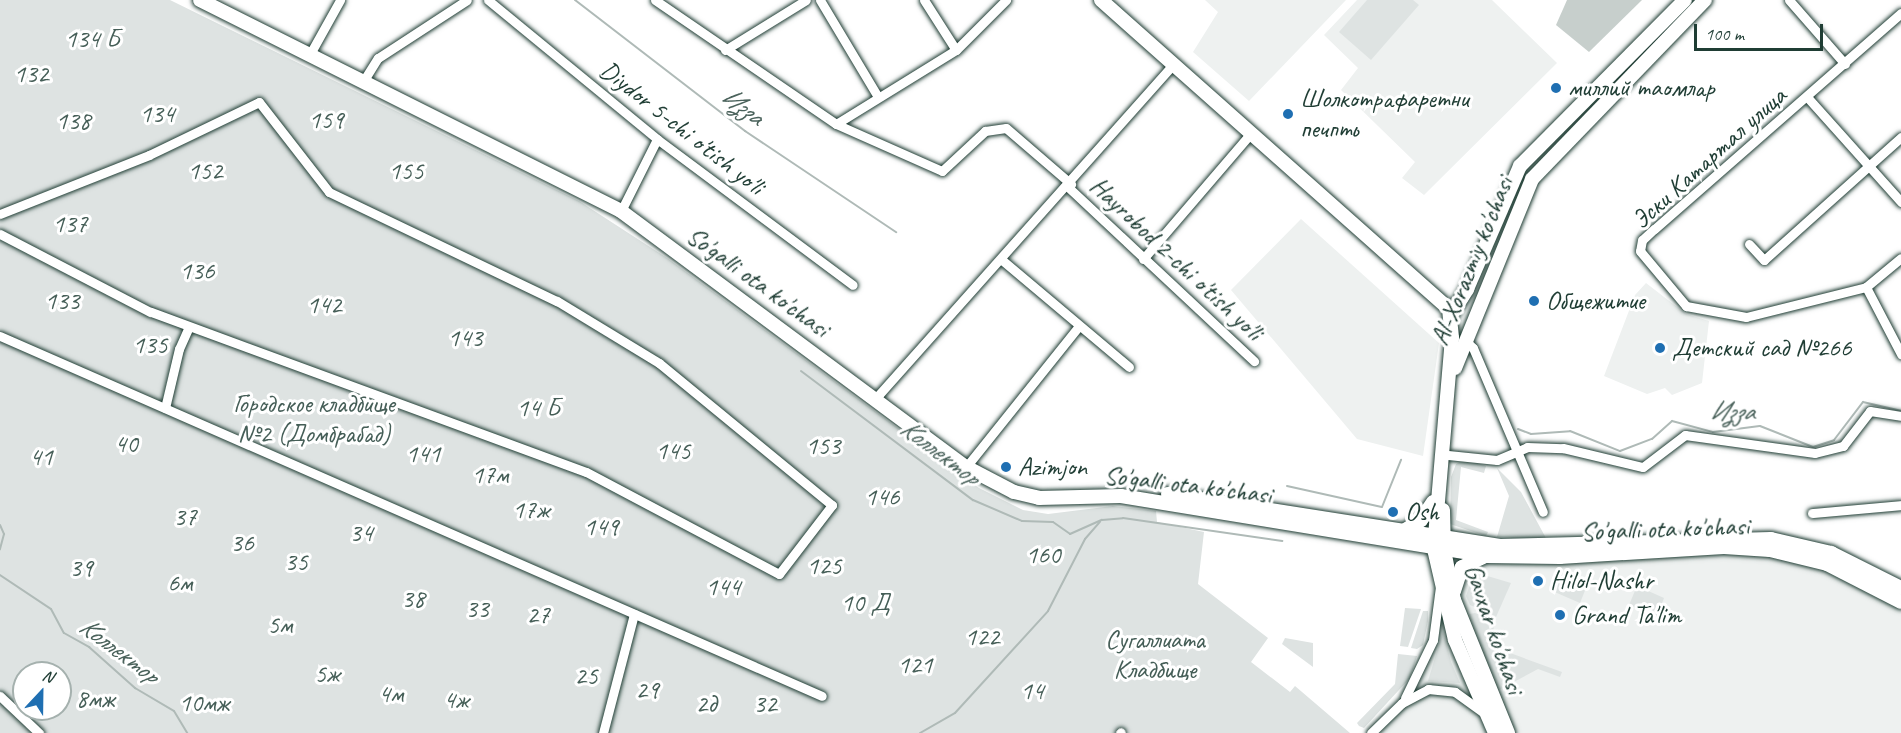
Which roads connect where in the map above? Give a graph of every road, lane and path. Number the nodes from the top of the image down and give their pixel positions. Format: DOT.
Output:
graph roads {
  1 [pos="200,0"];
  2 [pos="216,0"];
  3 [pos="340,0"];
  4 [pos="467,0"];
  5 [pos="488,0"];
  6 [pos="656,0"];
  7 [pos="806,0"];
  8 [pos="820,0"];
  9 [pos="924,0"];
  10 [pos="1006,0"];
  11 [pos="1101,0"];
  12 [pos="1685,0"];
  13 [pos="1705,0"];
  14 [pos="1789,0"];
  15 [pos="1901,13"];
  16 [pos="725,50"];
  17 [pos="311,51"];
  18 [pos="956,51"];
  19 [pos="1174,63"];
  20 [pos="1845,64"];
  21 [pos="365,77"];
  22 [pos="878,98"];
  23 [pos="1808,98"];
  24 [pos="836,124"];
  25 [pos="1252,132"];
  26 [pos="1901,137"];
  27 [pos="657,139"];
  28 [pos="1868,165"];
  29 [pos="1070,186"];
  30 [pos="1901,202"];
  31 [pos="623,207"];
  32 [pos="0,214"];
  33 [pos="0,234"];
  34 [pos="1749,244"];
  35 [pos="1901,258"];
  36 [pos="1002,260"];
  37 [pos="1143,260"];
  38 [pos="853,285"];
  39 [pos="1866,287"];
  40 [pos="1467,289"];
  41 [pos="1435,292"];
  42 [pos="1462,319"];
  43 [pos="189,327"];
  44 [pos="1078,327"];
  45 [pos="0,336"];
  46 [pos="1901,354"];
  47 [pos="1254,361"];
  48 [pos="1129,368"];
  49 [pos="878,395"];
  50 [pos="165,408"];
  51 [pos="1901,416"];
  52 [pos="1518,449"];
  53 [pos="1448,455"];
  54 [pos="969,464"];
  55 [pos="1435,499"];
  56 [pos="1901,505"];
  57 [pos="1543,512"];
  58 [pos="1812,513"];
  59 [pos="1402,532"];
  60 [pos="1438,544"];
  61 [pos="1487,556"];
  62 [pos="1440,583"];
  63 [pos="1901,588"];
  64 [pos="1454,600"];
  65 [pos="1901,602"];
  66 [pos="634,614"];
  67 [pos="0,696"];
  68 [pos="822,696"];
  69 [pos="1402,703"];
  70 [pos="1484,713"];
  71 [pos="39,733"];
  72 [pos="603,733"];
  73 [pos="1371,733"];
  74 [pos="1495,733"];
  75 [pos="1508,733"];
  1 -- 17 [label="main road, So'galli ota ko'chasi"];
  2 -- 17 [label="main road, So'galli ota ko'chasi"];
  3 -- 17 [label="street"];
  4 -- 21 [label="street"];
  5 -- 27 [label="street, Diydor 5-chi o'tish yo'li"];
  6 -- 16 [label="street"];
  7 -- 16 [label="street"];
  8 -- 22 [label="street"];
  9 -- 18 [label="street"];
  10 -- 18 [label="street"];
  11 -- 19 [label="main road"];
  12 -- 40 [label="main road, Al-Xorazmiy ko'chasi"];
  13 -- 42 [label="main road, Al-Xorazmiy ko'chasi"];
  14 -- 20 [label="street"];
  15 -- 20 [label="street, Эски Катартал улица"];
  16 -- 24 [label="street"];
  17 -- 21 [label="main road, So'galli ota ko'chasi"];
  18 -- 22 [label="street"];
  19 -- 25 [label="main road"];
  19 -- 29 [label="street, Hayrobod 2-chi o'tish yo'li"];
  20 -- 23 [label="street, Эски Катартал улица"];
  21 -- 31 [label="main road, So'galli ota ko'chasi"];
  22 -- 24 [label="street"];
  23 -- 28 [label="street"];
  23 -- 39 [label="street, Эски Катартал улица"];
  24 -- 29 [label="street"];
  25 -- 37 [label="street"];
  25 -- 41 [label="main road"];
  26 -- 28 [label="street"];
  27 -- 31 [label="street"];
  27 -- 38 [label="street, Diydor 5-chi o'tish yo'li"];
  28 -- 30 [label="street"];
  28 -- 34 [label="street"];
  29 -- 36 [label="street, Hayrobod 2-chi o'tish yo'li"];
  29 -- 37 [label="street, Hayrobod 2-chi o'tish yo'li"];
  31 -- 49 [label="main road, So'galli ota ko'chasi"];
  32 -- 43 [label="street"];
  33 -- 43 [label="street"];
  35 -- 39 [label="street"];
  36 -- 44 [label="street"];
  36 -- 49 [label="street, Hayrobod 2-chi o'tish yo'li"];
  37 -- 47 [label="street, Hayrobod 2-chi o'tish yo'li"];
  39 -- 46 [label="street"];
  40 -- 41 [label="main road"];
  40 -- 42 [label="main road, Al-Xorazmiy ko'chasi"];
  41 -- 42 [label="main road"];
  42 -- 52 [label="street"];
  42 -- 53 [label="main road, Al-Xorazmiy ko'chasi"];
  42 -- 55 [label="main road, Al-Xorazmiy ko'chasi"];
  43 -- 50 [label="street"];
  44 -- 48 [label="street"];
  44 -- 54 [label="street"];
  45 -- 50 [label="street"];
  49 -- 54 [label="main road, So'galli ota ko'chasi"];
  50 -- 66 [label="street"];
  51 -- 52 [label="street"];
  52 -- 53 [label="street"];
  52 -- 57 [label="street"];
  53 -- 60 [label="main road, Al-Xorazmiy ko'chasi"];
  54 -- 59 [label="main road, So'galli ota ko'chasi"];
  54 -- 60 [label="main road, So'galli ota ko'chasi"];
  55 -- 59 [label="main road"];
  55 -- 60 [label="main road, Al-Xorazmiy ko'chasi"];
  56 -- 58 [label="street"];
  59 -- 60 [label="main road, So'galli ota ko'chasi"];
  60 -- 61 [label="main road, So'galli ota ko'chasi"];
  60 -- 62 [label="main road, Gavxar ko'chasi"];
  60 -- 63 [label="main road, So'galli ota ko'chasi"];
  60 -- 64 [label="main road, Gavxar ko'chasi"];
  61 -- 64 [label="main road"];
  61 -- 65 [label="main road, So'galli ota ko'chasi"];
  62 -- 69 [label="street"];
  62 -- 70 [label="main road, Gavxar ko'chasi"];
  64 -- 75 [label="main road, Gavxar ko'chasi"];
  66 -- 68 [label="street"];
  66 -- 72 [label="street"];
  67 -- 71 [label="street"];
  69 -- 70 [label="street"];
  69 -- 73 [label="street"];
  70 -- 74 [label="main road, Gavxar ko'chasi"];
}
